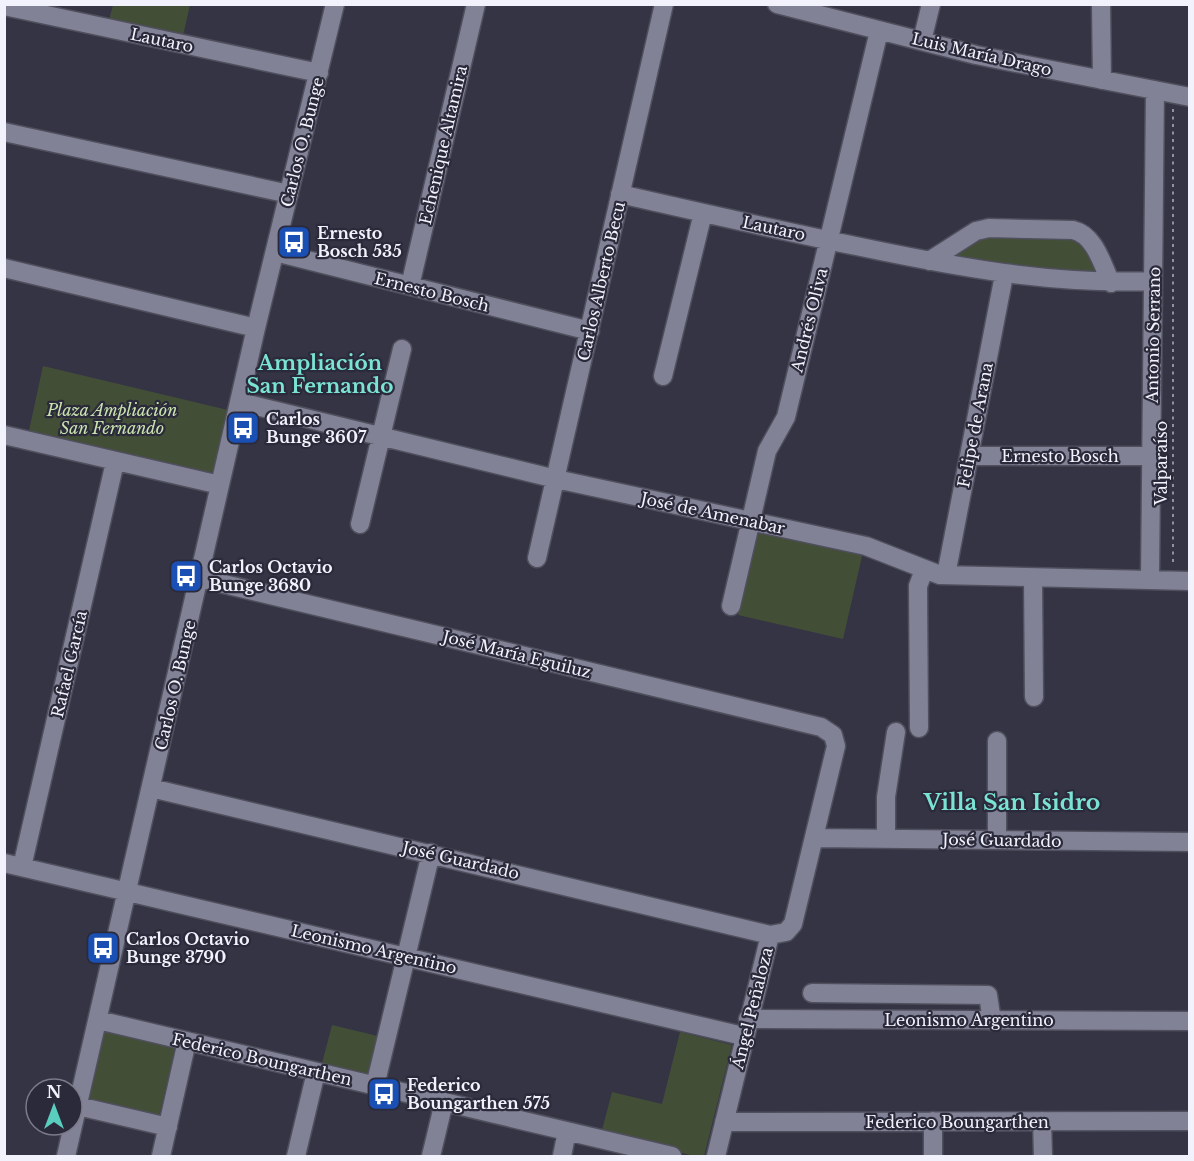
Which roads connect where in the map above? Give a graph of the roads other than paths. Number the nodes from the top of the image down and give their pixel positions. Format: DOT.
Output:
graph roads {
  1 [pos="335,4"];
  2 [pos="476,4"];
  3 [pos="664,4"];
  4 [pos="777,4"];
  5 [pos="931,4"];
  6 [pos="1101,4"];
  7 [pos="4,6"];
  8 [pos="801,7"];
  9 [pos="879,31"];
  10 [pos="922,41"];
  11 [pos="319,73"];
  12 [pos="1102,80"];
  13 [pos="1155,90"];
  14 [pos="1181,95"];
  15 [pos="4,132"];
  16 [pos="288,194"];
  17 [pos="620,194"];
  18 [pos="703,213"];
  19 [pos="828,240"];
  20 [pos="275,252"];
  21 [pos="929,261"];
  22 [pos="4,268"];
  23 [pos="1004,275"];
  24 [pos="1153,281"];
  25 [pos="1111,283"];
  26 [pos="410,286"];
  27 [pos="256,328"];
  28 [pos="590,331"];
  29 [pos="402,349"];
  30 [pos="663,376"];
  31 [pos="240,402"];
  32 [pos="4,435"];
  33 [pos="382,438"];
  34 [pos="970,456"];
  35 [pos="1151,456"];
  36 [pos="115,462"];
  37 [pos="556,479"];
  38 [pos="220,486"];
  39 [pos="749,520"];
  40 [pos="360,524"];
  41 [pos="537,558"];
  42 [pos="924,570"];
  43 [pos="946,576"];
  44 [pos="199,578"];
  45 [pos="1033,579"];
  46 [pos="1150,580"];
  47 [pos="1181,581"];
  48 [pos="731,606"];
  49 [pos="1034,697"];
  50 [pos="919,728"];
  51 [pos="896,732"];
  52 [pos="833,735"];
  53 [pos="997,741"];
  54 [pos="151,788"];
  55 [pos="814,837"];
  56 [pos="886,839"];
  57 [pos="997,840"];
  58 [pos="1190,842"];
  59 [pos="431,853"];
  60 [pos="13,865"];
  61 [pos="127,891"];
  62 [pos="770,935"];
  63 [pos="406,957"];
  64 [pos="812,993"];
  65 [pos="98,1020"];
  66 [pos="992,1020"];
  67 [pos="1190,1021"];
  68 [pos="746,1027"];
  69 [pos="187,1041"];
  70 [pos="316,1072"];
  71 [pos="84,1080"];
  72 [pos="375,1086"];
  73 [pos="444,1102"];
  74 [pos="84,1107"];
  75 [pos="1190,1121"];
  76 [pos="724,1122"];
  77 [pos="933,1122"];
  78 [pos="1042,1122"];
  79 [pos="168,1127"];
  80 [pos="567,1131"];
  81 [pos="71,1137"];
  82 [pos="66,1156"];
  83 [pos="161,1156"];
  84 [pos="296,1156"];
  85 [pos="431,1156"];
  86 [pos="562,1156"];
  87 [pos="672,1156"];
  88 [pos="716,1156"];
  89 [pos="933,1156"];
  90 [pos="1043,1156"];
  1 -- 11 [label="street, Carlos O. Bunge"];
  2 -- 26 [label="street, Echenique Altamira"];
  3 -- 17 [label="street, Carlos Alberto Becu"];
  4 -- 8 [label="street, Luis María Drago"];
  5 -- 10 [label="street"];
  6 -- 12 [label="street"];
  7 -- 11 [label="street, Lautaro"];
  8 -- 9 [label="street, Luis María Drago"];
  9 -- 10 [label="street, Luis María Drago"];
  9 -- 19 [label="street, Andrés Oliva"];
  10 -- 12 [label="street, Luis María Drago"];
  11 -- 16 [label="street, Carlos O. Bunge"];
  12 -- 13 [label="street, Luis María Drago"];
  13 -- 14 [label="street, Luis María Drago"];
  13 -- 24 [label="street, Antonio Serrano"];
  15 -- 16 [label="street"];
  16 -- 20 [label="street, Carlos O. Bunge"];
  17 -- 18 [label="street, Lautaro"];
  17 -- 28 [label="street, Carlos Alberto Becu"];
  18 -- 19 [label="street, Lautaro"];
  18 -- 30 [label="street"];
  19 -- 21 [label="street, Lautaro"];
  19 -- 39 [label="street, Andrés Oliva"];
  20 -- 26 [label="street, Ernesto Bosch"];
  20 -- 27 [label="street, Carlos O. Bunge"];
  21 -- 23 [label="street, Lautaro"];
  21 -- 25 [label="street"];
  22 -- 27 [label="street"];
  23 -- 25 [label="street, Lautaro"];
  23 -- 34 [label="street, Felipe de Arana"];
  24 -- 25 [label="street, Lautaro"];
  24 -- 35 [label="street, Antonio Serrano"];
  26 -- 28 [label="street, Ernesto Bosch"];
  27 -- 31 [label="street, Carlos O. Bunge"];
  28 -- 37 [label="street, Carlos Alberto Becu"];
  29 -- 33 [label="street"];
  31 -- 33 [label="street, José de Amenabar"];
  31 -- 38 [label="street, Carlos O. Bunge"];
  32 -- 36 [label="street"];
  33 -- 37 [label="street, José de Amenabar"];
  33 -- 40 [label="street"];
  34 -- 35 [label="street, Ernesto Bosch"];
  34 -- 43 [label="street, Felipe de Arana"];
  35 -- 46 [label="street, Antonio Serrano"];
  36 -- 38 [label="street"];
  36 -- 60 [label="street, Rafael García"];
  37 -- 39 [label="street, José de Amenabar"];
  37 -- 41 [label="street, Carlos Alberto Becu"];
  38 -- 44 [label="street, Carlos O. Bunge"];
  39 -- 42 [label="street, José de Amenabar"];
  39 -- 48 [label="street, Andrés Oliva"];
  42 -- 43 [label="street, José de Amenabar"];
  42 -- 50 [label="street"];
  43 -- 45 [label="street, José de Amenabar"];
  44 -- 52 [label="street, José María Eguiluz"];
  44 -- 54 [label="street, Carlos O. Bunge"];
  45 -- 46 [label="street, José de Amenabar"];
  45 -- 49 [label="street"];
  46 -- 47 [label="street, José de Amenabar"];
  51 -- 56 [label="street"];
  52 -- 55 [label="street, Ángel Peñaloza"];
  53 -- 57 [label="street"];
  54 -- 59 [label="street, José Guardado"];
  54 -- 61 [label="street, Carlos O. Bunge"];
  55 -- 56 [label="street, José Guardado"];
  55 -- 62 [label="street, Ángel Peñaloza"];
  56 -- 57 [label="street, José Guardado"];
  57 -- 58 [label="street, José Guardado"];
  59 -- 62 [label="street, José Guardado"];
  59 -- 63 [label="street"];
  60 -- 61 [label="street, Leonismo Argentino"];
  61 -- 63 [label="street, Leonismo Argentino"];
  61 -- 65 [label="street, Carlos O. Bunge"];
  62 -- 68 [label="street, Ángel Peñaloza"];
  63 -- 68 [label="street, Leonismo Argentino"];
  63 -- 72 [label="street"];
  64 -- 66 [label="street"];
  65 -- 69 [label="street, Federico Boungarthen"];
  65 -- 71 [label="street, Carlos O. Bunge"];
  66 -- 67 [label="street, Leonismo Argentino"];
  66 -- 68 [label="street, Leonismo Argentino"];
  68 -- 76 [label="street, Ángel Peñaloza"];
  69 -- 70 [label="street, Federico Boungarthen"];
  69 -- 79 [label="street"];
  70 -- 72 [label="street, Federico Boungarthen"];
  70 -- 84 [label="street"];
  72 -- 73 [label="street, Federico Boungarthen"];
  73 -- 80 [label="street, Federico Boungarthen"];
  73 -- 85 [label="street"];
  74 -- 79 [label="street"];
  75 -- 78 [label="street, Federico Boungarthen"];
  76 -- 77 [label="street, Federico Boungarthen"];
  76 -- 88 [label="street, Ángel Peñaloza"];
  77 -- 78 [label="street, Federico Boungarthen"];
  77 -- 89 [label="street"];
  78 -- 90 [label="street"];
  79 -- 83 [label="street"];
  80 -- 86 [label="street"];
  80 -- 87 [label="street, Federico Boungarthen"];
  81 -- 82 [label="street, Carlos O. Bunge"];
}
